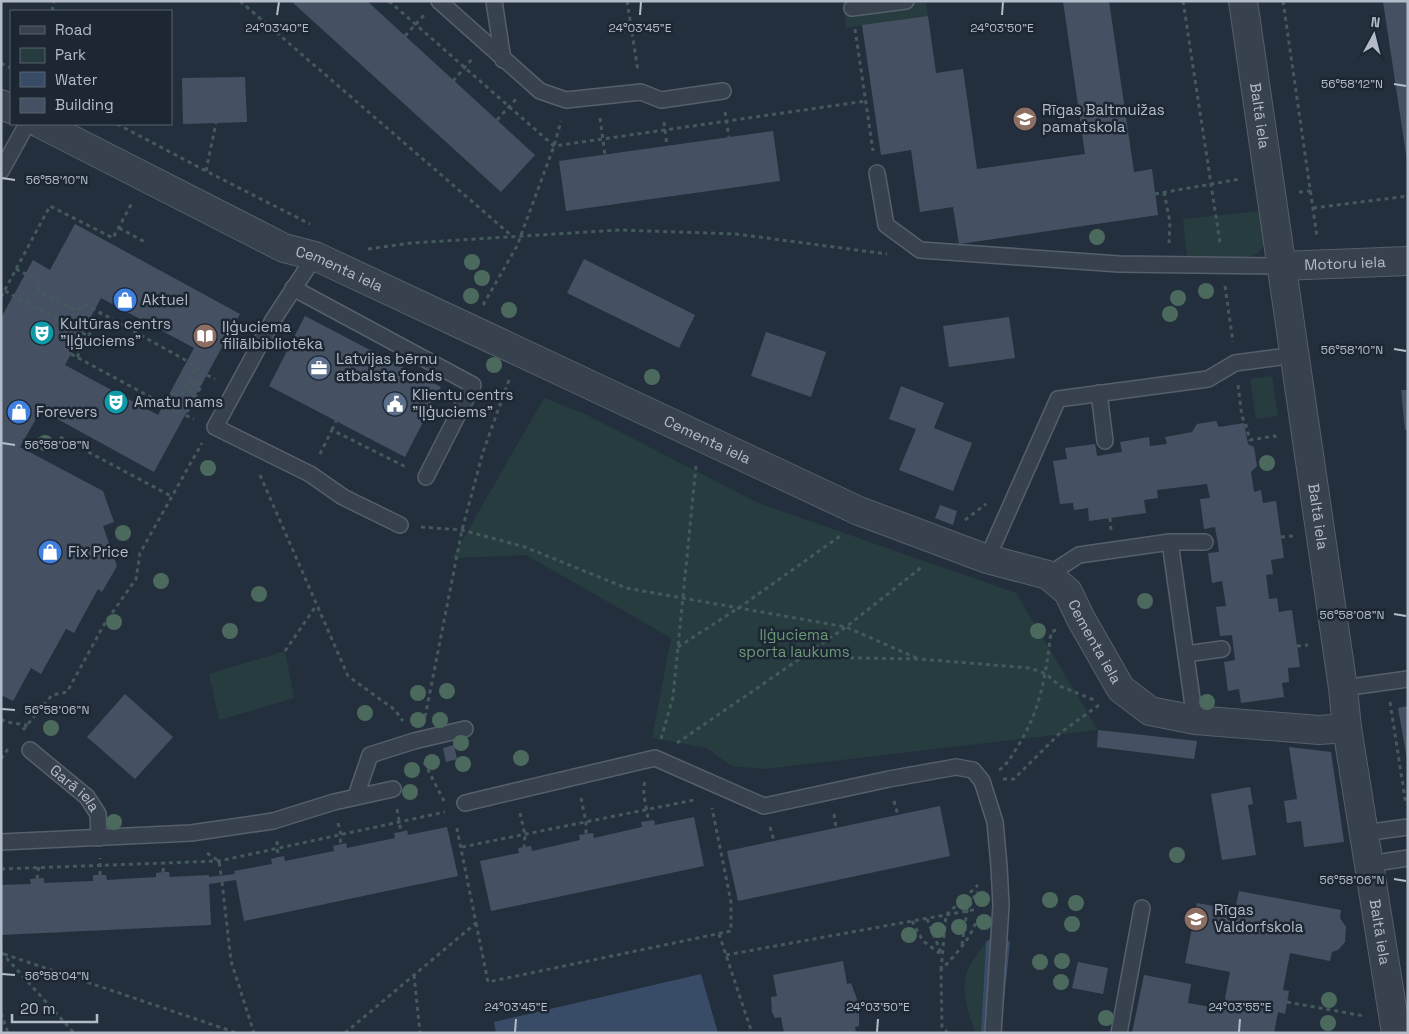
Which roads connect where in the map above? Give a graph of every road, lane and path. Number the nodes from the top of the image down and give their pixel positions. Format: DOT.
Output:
graph roads {
  1 [pos="240,1"];
  2 [pos="440,1"];
  3 [pos="494,1"];
  4 [pos="627,1"];
  5 [pos="906,1"];
  6 [pos="1183,1"];
  7 [pos="1243,1"];
  8 [pos="1283,1"];
  9 [pos="852,8"];
  10 [pos="426,12"];
  11 [pos="405,36"];
  12 [pos="475,57"];
  13 [pos="503,60"];
  14 [pos="453,81"];
  15 [pos="723,91"];
  16 [pos="641,92"];
  17 [pos="518,96"];
  18 [pos="566,100"];
  19 [pos="866,101"];
  20 [pos="771,114"];
  21 [pos="497,120"];
  22 [pos="600,120"];
  23 [pos="727,121"];
  24 [pos="216,123"];
  25 [pos="25,125"];
  26 [pos="43,125"];
  27 [pos="119,125"];
  28 [pos="665,130"];
  29 [pos="729,137"];
  30 [pos="667,146"];
  31 [pos="605,155"];
  32 [pos="1,171"];
  33 [pos="206,172"];
  34 [pos="877,173"];
  35 [pos="1249,178"];
  36 [pos="1212,184"];
  37 [pos="1164,192"];
  38 [pos="1155,194"];
  39 [pos="1408,196"];
  40 [pos="1313,208"];
  41 [pos="311,224"];
  42 [pos="522,235"];
  43 [pos="513,236"];
  44 [pos="145,242"];
  45 [pos="920,250"];
  46 [pos="315,256"];
  47 [pos="1408,261"];
  48 [pos="1320,264"];
  49 [pos="1169,265"];
  50 [pos="1223,266"];
  51 [pos="1282,266"];
  52 [pos="16,269"];
  53 [pos="344,269"];
  54 [pos="293,288"];
  55 [pos="4,291"];
  56 [pos="1,297"];
  57 [pos="101,313"];
  58 [pos="470,327"];
  59 [pos="88,336"];
  60 [pos="520,351"];
  61 [pos="71,354"];
  62 [pos="1294,355"];
  63 [pos="77,357"];
  64 [pos="1235,363"];
  65 [pos="195,369"];
  66 [pos="202,373"];
  67 [pos="1237,381"];
  68 [pos="1099,393"];
  69 [pos="174,409"];
  70 [pos="185,415"];
  71 [pos="336,421"];
  72 [pos="215,426"];
  73 [pos="332,430"];
  74 [pos="1275,436"];
  75 [pos="60,437"];
  76 [pos="708,440"];
  77 [pos="1105,441"];
  78 [pos="258,471"];
  79 [pos="310,474"];
  80 [pos="1024,475"];
  81 [pos="426,477"];
  82 [pos="171,496"];
  83 [pos="859,511"];
  84 [pos="400,525"];
  85 [pos="462,530"];
  86 [pos="1280,537"];
  87 [pos="937,541"];
  88 [pos="1170,542"];
  89 [pos="1205,542"];
  90 [pos="1294,542"];
  91 [pos="987,560"];
  92 [pos="1048,575"];
  93 [pos="683,597"];
  94 [pos="316,606"];
  95 [pos="740,607"];
  96 [pos="1081,619"];
  97 [pos="846,627"];
  98 [pos="1297,646"];
  99 [pos="678,647"];
  100 [pos="1222,649"];
  101 [pos="1310,650"];
  102 [pos="285,651"];
  103 [pos="1186,654"];
  104 [pos="802,657"];
  105 [pos="919,660"];
  106 [pos="1046,674"];
  107 [pos="1408,679"];
  108 [pos="1387,682"];
  109 [pos="1343,688"];
  110 [pos="1104,702"];
  111 [pos="1196,720"];
  112 [pos="26,725"];
  113 [pos="1346,728"];
  114 [pos="465,729"];
  115 [pos="414,741"];
  116 [pos="30,750"];
  117 [pos="655,758"];
  118 [pos="982,781"];
  119 [pos="719,787"];
  120 [pos="393,789"];
  121 [pos="356,796"];
  122 [pos="894,799"];
  123 [pos="465,803"];
  124 [pos="1406,808"];
  125 [pos="648,809"];
  126 [pos="833,812"];
  127 [pos="898,815"];
  128 [pos="455,819"];
  129 [pos="648,821"];
  130 [pos="586,822"];
  131 [pos="770,825"];
  132 [pos="1408,827"];
  133 [pos="836,828"];
  134 [pos="1364,832"];
  135 [pos="586,834"];
  136 [pos="525,835"];
  137 [pos="99,838"];
  138 [pos="774,841"];
  139 [pos="1,842"];
  140 [pos="524,847"];
  141 [pos="1408,858"];
  142 [pos="220,861"];
  143 [pos="1369,864"];
  144 [pos="221,875"];
  145 [pos="222,882"];
  146 [pos="981,883"];
  147 [pos="1142,908"];
  148 [pos="967,911"];
  149 [pos="946,915"];
  150 [pos="927,919"];
  151 [pos="912,921"];
  152 [pos="476,923"];
  153 [pos="719,934"];
  154 [pos="962,945"];
  155 [pos="2,953"];
  156 [pos="726,956"];
  157 [pos="942,956"];
  158 [pos="941,970"];
  159 [pos="414,975"];
  160 [pos="1287,1002"];
  161 [pos="1,1013"];
  162 [pos="1395,1028"];
  163 [pos="8,1033"];
  164 [pos="74,1033"];
  165 [pos="237,1033"];
  166 [pos="254,1033"];
  167 [pos="345,1033"];
  168 [pos="420,1033"];
  169 [pos="752,1033"];
  170 [pos="948,1033"];
  171 [pos="992,1033"];
  172 [pos="1119,1033"];
  1 -- 43 [label="path"];
  2 -- 13 [label="lane"];
  3 -- 13 [label="lane"];
  4 -- 16 [label="path"];
  5 -- 9 [label="lane"];
  6 -- 36 [label="path"];
  7 -- 51 [label="street, Baltā iela"];
  8 -- 40 [label="path"];
  9 -- 19 [label="path"];
  10 -- 11 [label="path"];
  12 -- 14 [label="path"];
  13 -- 18 [label="lane"];
  15 -- 16 [label="lane"];
  16 -- 18 [label="lane"];
  17 -- 21 [label="path"];
  18 -- 42 [label="path"];
  19 -- 20 [label="path"];
  19 -- 34 [label="path"];
  22 -- 31 [label="path"];
  23 -- 29 [label="path"];
  24 -- 33 [label="path"];
  25 -- 32 [label="lane"];
  26 -- 46 [label="street, Cementa iela"];
  27 -- 33 [label="path"];
  28 -- 30 [label="path"];
  33 -- 41 [label="path"];
  34 -- 45 [label="lane"];
  35 -- 36 [label="path"];
  36 -- 37 [label="path"];
  36 -- 50 [label="path"];
  37 -- 38 [label="path"];
  37 -- 49 [label="path"];
  39 -- 40 [label="path"];
  40 -- 48 [label="path"];
  42 -- 43 [label="path"];
  42 -- 45 [label="path"];
  42 -- 58 [label="path"];
  43 -- 53 [label="path"];
  44 -- 52 [label="path"];
  45 -- 49 [label="lane"];
  46 -- 53 [label="street, Cementa iela"];
  46 -- 54 [label="lane"];
  47 -- 48 [label="street, Motoru iela"];
  48 -- 51 [label="street, Motoru iela"];
  49 -- 50 [label="lane"];
  50 -- 51 [label="lane"];
  50 -- 64 [label="path"];
  51 -- 62 [label="street, Baltā iela"];
  52 -- 55 [label="path"];
  52 -- 57 [label="path"];
  53 -- 58 [label="street, Cementa iela"];
  54 -- 72 [label="lane"];
  54 -- 81 [label="lane"];
  55 -- 56 [label="path"];
  55 -- 59 [label="path"];
  57 -- 59 [label="path"];
  57 -- 65 [label="path"];
  58 -- 60 [label="street, Cementa iela"];
  59 -- 63 [label="path"];
  60 -- 76 [label="street, Cementa iela"];
  60 -- 85 [label="path"];
  61 -- 63 [label="path"];
  62 -- 64 [label="lane"];
  62 -- 109 [label="street, Baltā iela"];
  63 -- 69 [label="path"];
  64 -- 68 [label="lane"];
  65 -- 66 [label="path"];
  65 -- 69 [label="path"];
  67 -- 74 [label="path"];
  68 -- 77 [label="lane"];
  68 -- 80 [label="lane"];
  69 -- 70 [label="path"];
  71 -- 73 [label="path"];
  72 -- 79 [label="lane"];
  72 -- 82 [label="path"];
  73 -- 79 [label="path"];
  73 -- 81 [label="path"];
  75 -- 82 [label="path"];
  76 -- 83 [label="street, Cementa iela"];
  76 -- 93 [label="path"];
  78 -- 94 [label="path"];
  79 -- 84 [label="lane"];
  80 -- 87 [label="path"];
  80 -- 91 [label="lane"];
  82 -- 112 [label="path"];
  83 -- 87 [label="street, Cementa iela"];
  83 -- 95 [label="path"];
  84 -- 85 [label="path"];
  85 -- 93 [label="path"];
  85 -- 115 [label="path"];
  86 -- 90 [label="path"];
  87 -- 91 [label="street, Cementa iela"];
  87 -- 97 [label="path"];
  88 -- 89 [label="lane"];
  88 -- 92 [label="lane"];
  88 -- 103 [label="lane"];
  91 -- 92 [label="street, Cementa iela"];
  92 -- 96 [label="street, Cementa iela"];
  93 -- 95 [label="path"];
  93 -- 99 [label="path"];
  94 -- 102 [label="path"];
  94 -- 115 [label="path"];
  95 -- 97 [label="path"];
  95 -- 99 [label="path"];
  96 -- 106 [label="path"];
  96 -- 111 [label="street, Cementa iela"];
  97 -- 104 [label="path"];
  97 -- 105 [label="path"];
  98 -- 101 [label="path"];
  99 -- 117 [label="path"];
  100 -- 103 [label="lane"];
  103 -- 111 [label="lane"];
  104 -- 105 [label="path"];
  104 -- 117 [label="path"];
  105 -- 106 [label="path"];
  106 -- 118 [label="path"];
  107 -- 108 [label="lane"];
  108 -- 109 [label="lane"];
  108 -- 124 [label="path"];
  109 -- 113 [label="street, Baltā iela"];
  110 -- 118 [label="path"];
  111 -- 113 [label="street, Cementa iela"];
  113 -- 134 [label="street, Baltā iela"];
  114 -- 115 [label="lane"];
  115 -- 121 [label="lane"];
  115 -- 128 [label="path"];
  116 -- 137 [label="lane, Garā iela"];
  117 -- 119 [label="lane"];
  117 -- 123 [label="lane"];
  118 -- 119 [label="lane"];
  118 -- 171 [label="lane"];
  119 -- 153 [label="path"];
  120 -- 121 [label="lane"];
  121 -- 137 [label="lane"];
  122 -- 127 [label="path"];
  123 -- 128 [label="path"];
  125 -- 129 [label="path"];
  126 -- 133 [label="path"];
  128 -- 152 [label="path"];
  130 -- 135 [label="path"];
  131 -- 138 [label="path"];
  132 -- 134 [label="lane"];
  134 -- 143 [label="street, Baltā iela"];
  136 -- 140 [label="path"];
  137 -- 139 [label="lane"];
  141 -- 143 [label="lane"];
  142 -- 144 [label="path"];
  143 -- 162 [label="street, Baltā iela"];
  145 -- 166 [label="path"];
  146 -- 149 [label="path"];
  147 -- 172 [label="lane"];
  148 -- 149 [label="path"];
  148 -- 154 [label="path"];
  148 -- 154 [label="path"];
  149 -- 150 [label="path"];
  149 -- 157 [label="path"];
  150 -- 151 [label="path"];
  150 -- 157 [label="path"];
  151 -- 156 [label="path"];
  151 -- 157 [label="path"];
  152 -- 153 [label="path"];
  152 -- 159 [label="path"];
  153 -- 156 [label="path"];
  154 -- 158 [label="path"];
  155 -- 164 [label="path"];
  155 -- 165 [label="path"];
  156 -- 169 [label="path"];
  157 -- 158 [label="path"];
  158 -- 170 [label="path"];
  159 -- 167 [label="path"];
  159 -- 168 [label="path"];
  160 -- 162 [label="path"];
  161 -- 163 [label="path"];
}
